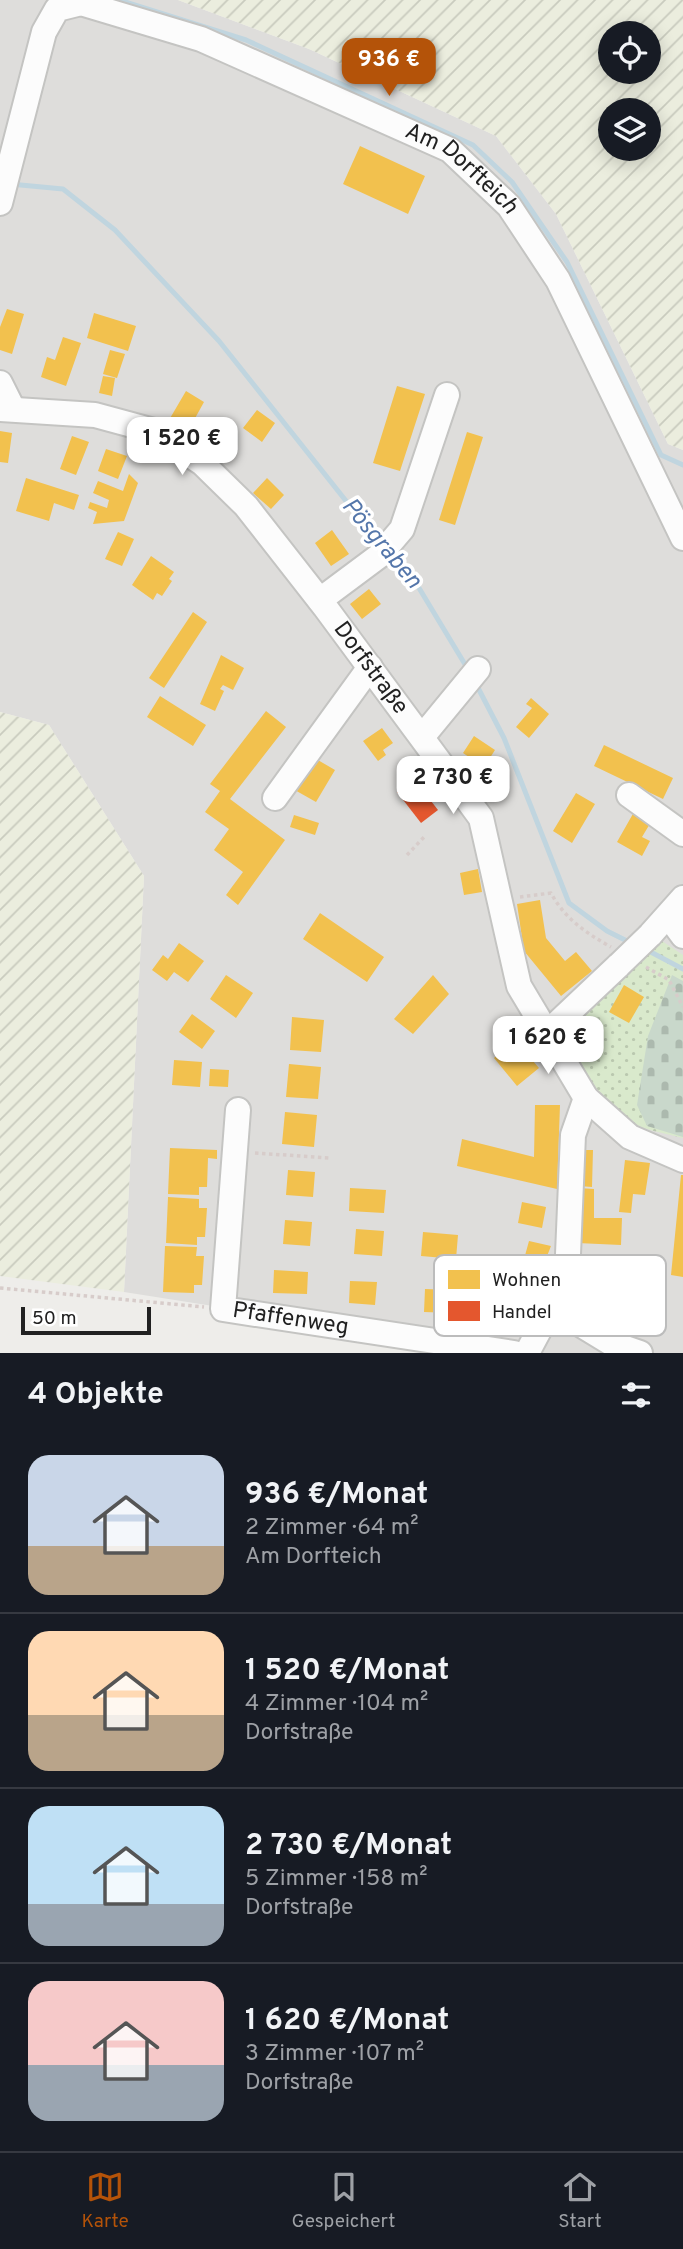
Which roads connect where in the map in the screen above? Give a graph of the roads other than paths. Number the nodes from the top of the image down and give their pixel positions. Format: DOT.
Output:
graph roads {
  1 [pos="0,203"];
  2 [pos="0,383"];
  3 [pos="447,395"];
  4 [pos="7,409"];
  5 [pos="683,538"];
  6 [pos="320,600"];
  7 [pos="370,667"];
  8 [pos="473,674"];
  9 [pos="422,737"];
  10 [pos="629,795"];
  11 [pos="275,798"];
  12 [pos="683,834"];
  13 [pos="678,917"];
  14 [pos="548,1032"];
  15 [pos="586,1098"];
  16 [pos="238,1110"];
  17 [pos="683,1160"];
  18 [pos="568,1255"];
  19 [pos="536,1336"];
  20 [pos="600,1336"];
  21 [pos="514,1353"];
  22 [pos="527,1353"];
  23 [pos="640,1353"];
  1 -- 5 [label="street, Am Dorfteich"];
  2 -- 4 [label="street"];
  3 -- 6 [label="street"];
  4 -- 6 [label="street, Dorfstraße"];
  6 -- 7 [label="street, Dorfstraße"];
  7 -- 9 [label="street, Dorfstraße"];
  7 -- 11 [label="street"];
  8 -- 9 [label="street"];
  9 -- 14 [label="street, Dorfstraße"];
  10 -- 12 [label="street"];
  13 -- 14 [label="street, bridge"];
  14 -- 15 [label="street, Dorfstraße"];
  15 -- 17 [label="street, Dorfstraße"];
  15 -- 18 [label="street"];
  16 -- 21 [label="street, Pfaffenweg"];
  19 -- 22 [label="street"];
  20 -- 23 [label="street"];
}
